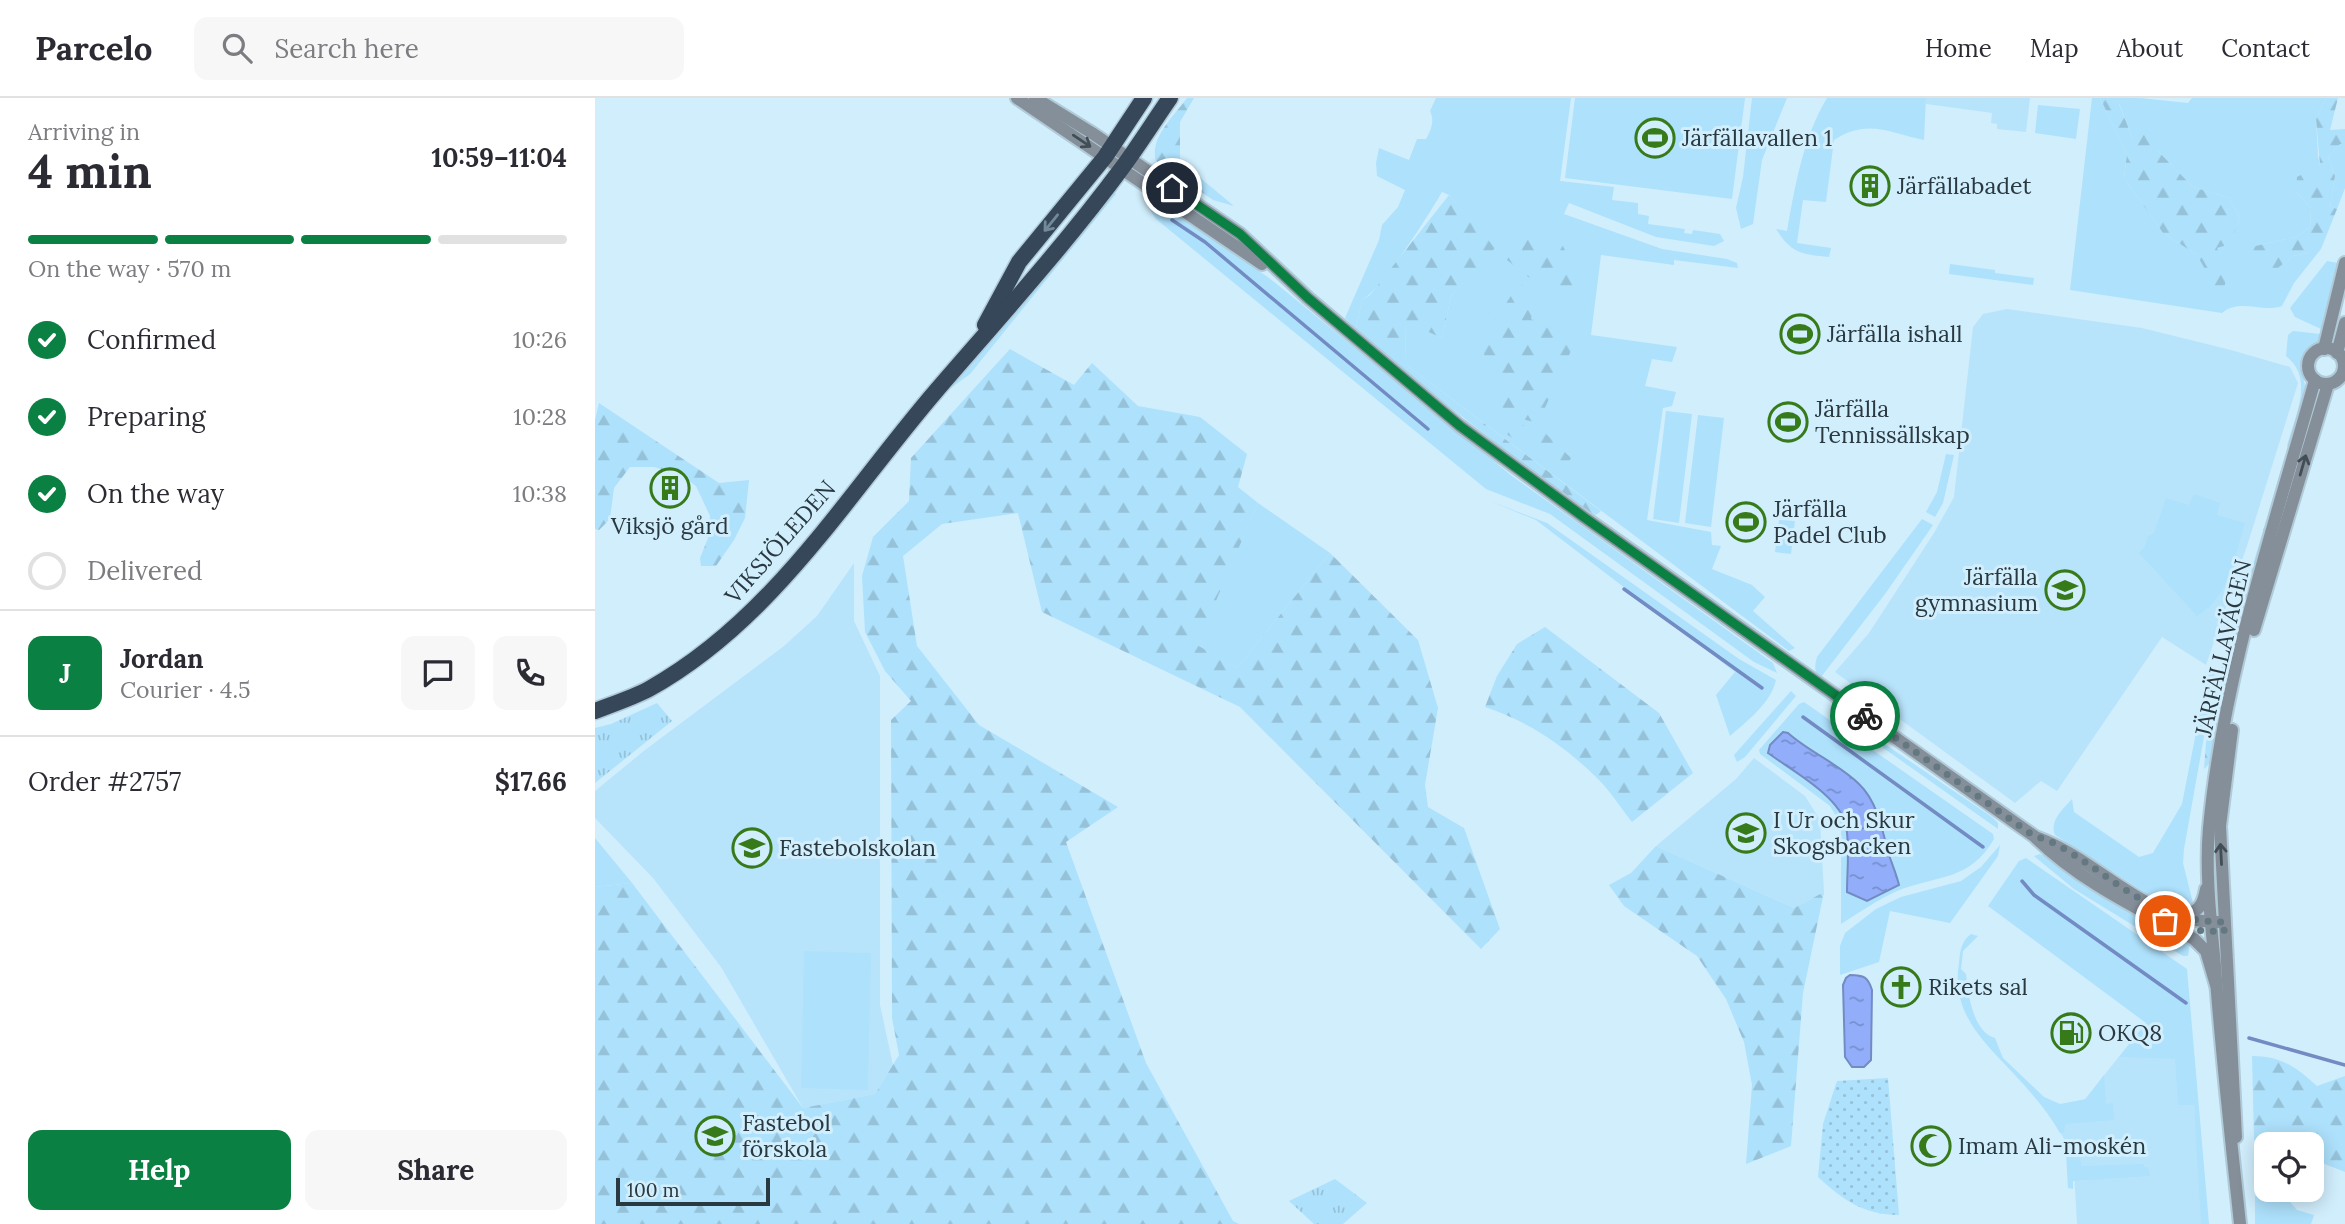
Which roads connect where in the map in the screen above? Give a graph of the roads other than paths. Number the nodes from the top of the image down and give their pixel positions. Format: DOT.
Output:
graph roads {
  1 [pos="1017,98"];
  2 [pos="1035,98"];
  3 [pos="1144,98"];
  4 [pos="1170,98"];
  5 [pos="1108,152"];
  6 [pos="1125,163"];
  7 [pos="2345,263"];
  8 [pos="2345,323"];
  9 [pos="2324,349"];
  10 [pos="2337,353"];
  11 [pos="965,360"];
  12 [pos="2322,382"];
  13 [pos="595,711"];
  14 [pos="2209,872"];
  15 [pos="2170,918"];
  16 [pos="2218,927"];
  17 [pos="2216,985"];
  18 [pos="2237,1194"];
  19 [pos="2240,1224"];
  1 -- 5 [label="street, one-way"];
  2 -- 5 [label="street"];
  3 -- 5 [label="main road, VIKSJÖLEDEN"];
  4 -- 6 [label="main road, VIKSJÖLEDEN"];
  5 -- 6 [label="street"];
  5 -- 11 [label="main road, VIKSJÖLEDEN, one-way"];
  6 -- 11 [label="main road, VIKSJÖLEDEN"];
  6 -- 15 [label="street"];
  7 -- 9 [label="street"];
  8 -- 10 [label="street"];
  9 -- 10 [label="street"];
  9 -- 12 [label="street"];
  10 -- 12 [label="street"];
  11 -- 13 [label="main road, VIKSJÖLEDEN"];
  12 -- 14 [label="street, JÄRFÄLLAVÄGEN"];
  16 -- 12 [label="street, JÄRFÄLLAVÄGEN, one-way"];
  14 -- 15 [label="street"];
  14 -- 16 [label="street, JÄRFÄLLAVÄGEN"];
  15 -- 16 [label="street"];
  15 -- 17 [label="street, JÄRFÄLLAVÄGEN"];
  16 -- 17 [label="street, JÄRFÄLLAVÄGEN"];
  16 -- 18 [label="street, JÄRFÄLLAVÄGEN"];
  17 -- 18 [label="street, JÄRFÄLLAVÄGEN"];
  18 -- 19 [label="street, JÄRFÄLLAVÄGEN"];
}
